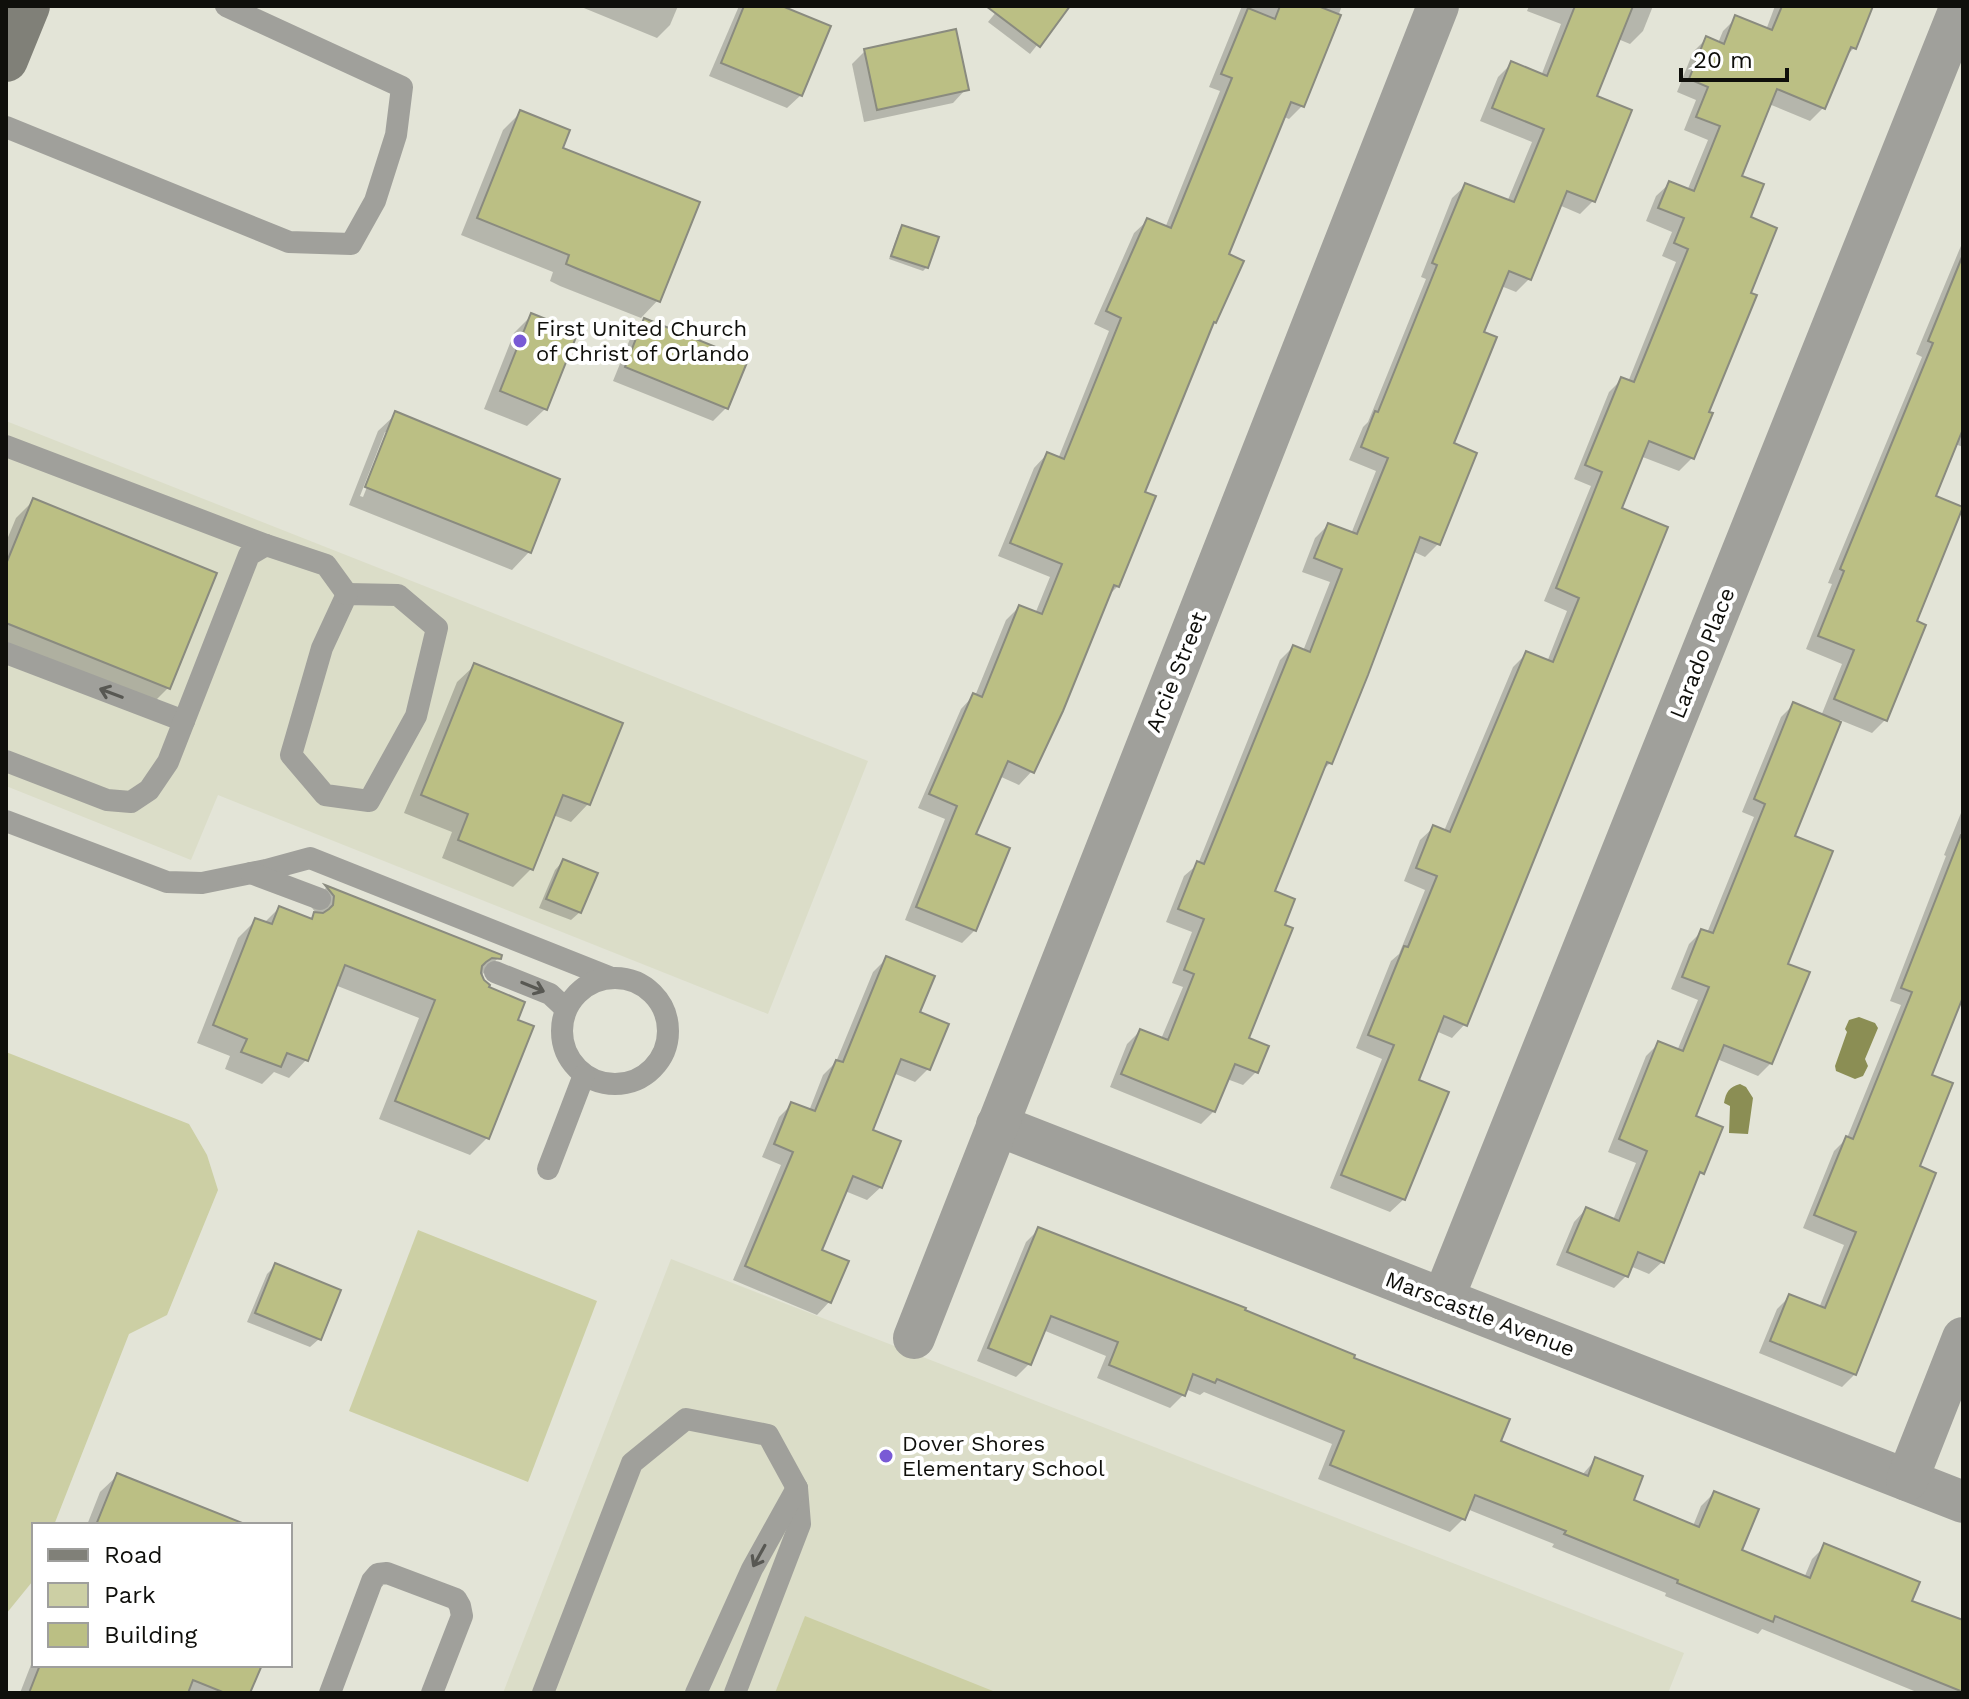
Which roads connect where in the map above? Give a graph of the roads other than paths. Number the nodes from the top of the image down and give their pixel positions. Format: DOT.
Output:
graph roads {
  1 [pos="28,6"];
  2 [pos="226,6"];
  3 [pos="1438,6"];
  4 [pos="1961,6"];
  5 [pos="6,60"];
  6 [pos="6,127"];
  7 [pos="6,446"];
  8 [pos="266,545"];
  9 [pos="347,594"];
  10 [pos="6,653"];
  11 [pos="184,721"];
  12 [pos="6,761"];
  13 [pos="6,821"];
  14 [pos="251,873"];
  15 [pos="320,899"];
  16 [pos="495,972"];
  17 [pos="609,977"];
  18 [pos="566,1009"];
  19 [pos="584,1075"];
  20 [pos="997,1125"];
  21 [pos="548,1169"];
  22 [pos="1443,1299"];
  23 [pos="914,1338"];
  24 [pos="1963,1338"];
  25 [pos="1907,1480"];
  26 [pos="797,1488"];
  27 [pos="1963,1502"];
  28 [pos="330,1693"];
  29 [pos="432,1693"];
  30 [pos="543,1693"];
  31 [pos="696,1693"];
  32 [pos="735,1693"];
  1 -- 5 [label="main road"];
  2 -- 6 [label="lane"];
  3 -- 20 [label="street, Arcie Street"];
  4 -- 22 [label="street, Larado Place"];
  7 -- 8 [label="lane"];
  8 -- 9 [label="lane"];
  8 -- 11 [label="lane"];
  9 -- 9 [label="lane"];
  11 -- 10 [label="lane, one-way"];
  11 -- 12 [label="lane"];
  13 -- 14 [label="lane"];
  14 -- 15 [label="lane"];
  14 -- 17 [label="lane"];
  16 -- 18 [label="lane, one-way"];
  17 -- 18 [label="lane"];
  17 -- 19 [label="lane"];
  18 -- 19 [label="lane"];
  19 -- 21 [label="lane"];
  20 -- 22 [label="street, Marscastle Avenue"];
  20 -- 23 [label="street, Arcie Street"];
  22 -- 25 [label="street, Marscastle Avenue"];
  24 -- 25 [label="street"];
  25 -- 27 [label="street, Marscastle Avenue"];
  26 -- 30 [label="lane"];
  26 -- 31 [label="lane, one-way"];
  26 -- 32 [label="lane"];
  28 -- 29 [label="lane"];
}
